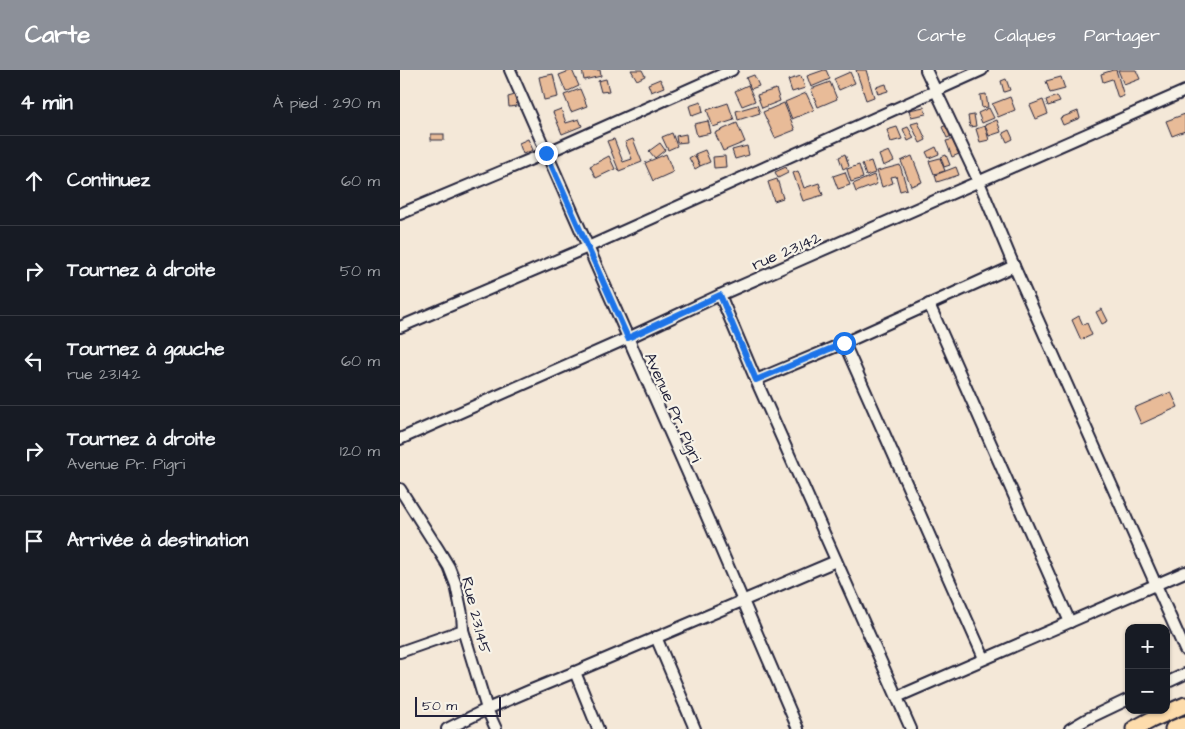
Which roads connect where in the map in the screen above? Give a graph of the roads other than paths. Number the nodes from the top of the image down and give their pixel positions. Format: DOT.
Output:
graph roads {
  1 [pos="511,70"];
  2 [pos="732,70"];
  3 [pos="926,70"];
  4 [pos="982,70"];
  5 [pos="935,90"];
  6 [pos="1185,91"];
  7 [pos="546,153"];
  8 [pos="979,182"];
  9 [pos="400,214"];
  10 [pos="588,247"];
  11 [pos="1014,266"];
  12 [pos="720,295"];
  13 [pos="929,304"];
  14 [pos="400,327"];
  15 [pos="628,338"];
  16 [pos="844,343"];
  17 [pos="756,380"];
  18 [pos="400,439"];
  19 [pos="400,489"];
  20 [pos="836,561"];
  21 [pos="1185,572"];
  22 [pos="1156,585"];
  23 [pos="743,601"];
  24 [pos="1070,622"];
  25 [pos="463,630"];
  26 [pos="656,637"];
  27 [pos="1185,650"];
  28 [pos="400,652"];
  29 [pos="984,658"];
  30 [pos="575,672"];
  31 [pos="1185,674"];
  32 [pos="1170,680"];
  33 [pos="897,697"];
  34 [pos="1125,701"];
  35 [pos="1185,705"];
  36 [pos="487,709"];
  37 [pos="1185,724"];
  38 [pos="447,729"];
  39 [pos="496,729"];
  40 [pos="598,729"];
  41 [pos="695,729"];
  42 [pos="798,729"];
  43 [pos="911,729"];
  44 [pos="1070,729"];
  45 [pos="1134,729"];
  46 [pos="1173,729"];
  1 -- 7 [label="street, Avenue Pr. Pigri"];
  2 -- 7 [label="street"];
  3 -- 5 [label="street"];
  4 -- 5 [label="street"];
  5 -- 8 [label="street"];
  5 -- 10 [label="street"];
  6 -- 8 [label="street, rue 23.142"];
  7 -- 9 [label="street"];
  7 -- 10 [label="street, Avenue Pr. Pigri"];
  8 -- 11 [label="street"];
  8 -- 12 [label="street, rue 23.142"];
  10 -- 14 [label="street"];
  10 -- 15 [label="street, Avenue Pr. Pigri"];
  11 -- 13 [label="street"];
  11 -- 22 [label="street"];
  12 -- 15 [label="street, rue 23.142"];
  12 -- 17 [label="street"];
  13 -- 16 [label="street"];
  13 -- 24 [label="street"];
  15 -- 18 [label="street, rue 23.142"];
  15 -- 23 [label="street, Avenue Pr. Pigri"];
  16 -- 17 [label="street"];
  16 -- 29 [label="street"];
  17 -- 20 [label="street"];
  19 -- 25 [label="street, Rue 23.145"];
  20 -- 23 [label="street"];
  20 -- 33 [label="street"];
  21 -- 22 [label="street"];
  22 -- 24 [label="street"];
  22 -- 27 [label="street"];
  23 -- 26 [label="street"];
  23 -- 42 [label="street, Avenue Pr. Pigri"];
  24 -- 29 [label="street"];
  25 -- 28 [label="street"];
  25 -- 36 [label="street, Rue 23.145"];
  26 -- 30 [label="street"];
  26 -- 41 [label="street"];
  29 -- 33 [label="street"];
  30 -- 36 [label="street"];
  30 -- 40 [label="street"];
  31 -- 32 [label="street"];
  33 -- 43 [label="street"];
  34 -- 44 [label="street"];
  35 -- 45 [label="main road"];
  36 -- 38 [label="street"];
  36 -- 39 [label="street, Rue 23.145"];
  37 -- 46 [label="main road"];
}
